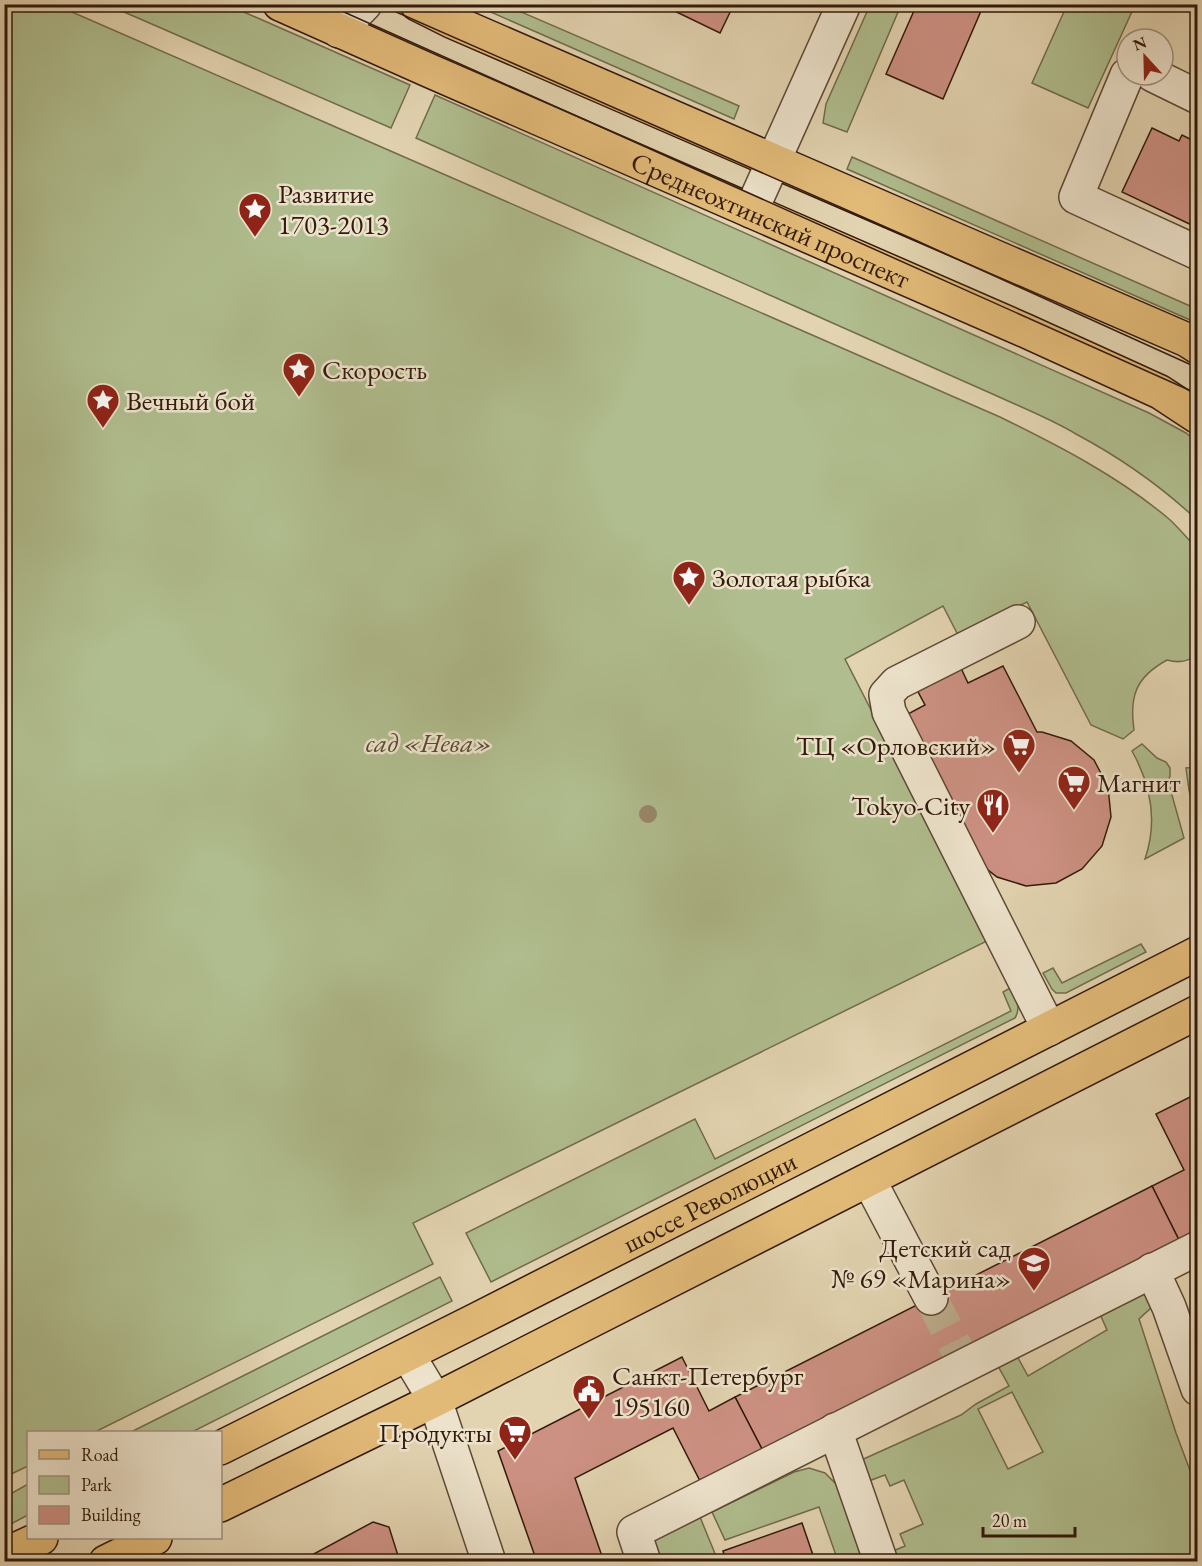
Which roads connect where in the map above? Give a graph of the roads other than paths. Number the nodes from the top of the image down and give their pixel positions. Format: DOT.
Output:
graph roads {
  1 [pos="280,4"];
  2 [pos="365,4"];
  3 [pos="417,4"];
  4 [pos="844,4"];
  5 [pos="341,18"];
  6 [pos="1175,86"];
  7 [pos="1122,87"];
  8 [pos="1197,98"];
  9 [pos="774,161"];
  10 [pos="751,211"];
  11 [pos="1197,253"];
  12 [pos="1197,347"];
  13 [pos="1197,417"];
  14 [pos="1018,622"];
  15 [pos="1197,953"];
  16 [pos="1197,1012"];
  17 [pos="1049,1029"];
  18 [pos="869,1180"];
  19 [pos="1197,1248"];
  20 [pos="1152,1270"];
  21 [pos="931,1299"];
  22 [pos="408,1355"];
  23 [pos="1197,1389"];
  24 [pos="435,1400"];
  25 [pos="835,1430"];
  26 [pos="222,1447"];
  27 [pos="222,1504"];
  28 [pos="38,1539"];
  29 [pos="153,1539"];
  30 [pos="4,1555"];
  31 [pos="106,1562"];
  32 [pos="489,1562"];
  33 [pos="644,1562"];
  34 [pos="881,1562"];
  1 -- 5 [label="main road, Среднеохтинский проспект"];
  2 -- 5 [label="street"];
  3 -- 9 [label="main road, Среднеохтинский проспект"];
  4 -- 9 [label="street"];
  5 -- 10 [label="main road, Среднеохтинский проспект"];
  6 -- 8 [label="street"];
  7 -- 11 [label="street"];
  9 -- 10 [label="street"];
  9 -- 12 [label="main road, Среднеохтинский проспект"];
  10 -- 13 [label="main road, Среднеохтинский проспект"];
  14 -- 17 [label="street"];
  15 -- 17 [label="main road, шоссе Революции"];
  16 -- 18 [label="main road, шоссе Революции"];
  17 -- 22 [label="main road, шоссе Революции"];
  18 -- 21 [label="street"];
  18 -- 24 [label="main road, шоссе Революции"];
  19 -- 20 [label="street"];
  20 -- 23 [label="street"];
  20 -- 25 [label="street"];
  22 -- 24 [label="street"];
  22 -- 26 [label="main road, шоссе Революции"];
  24 -- 27 [label="main road, шоссе Революции"];
  24 -- 32 [label="street"];
  25 -- 33 [label="street"];
  25 -- 34 [label="street"];
  28 -- 30 [label="main road"];
  29 -- 31 [label="main road"];
}
